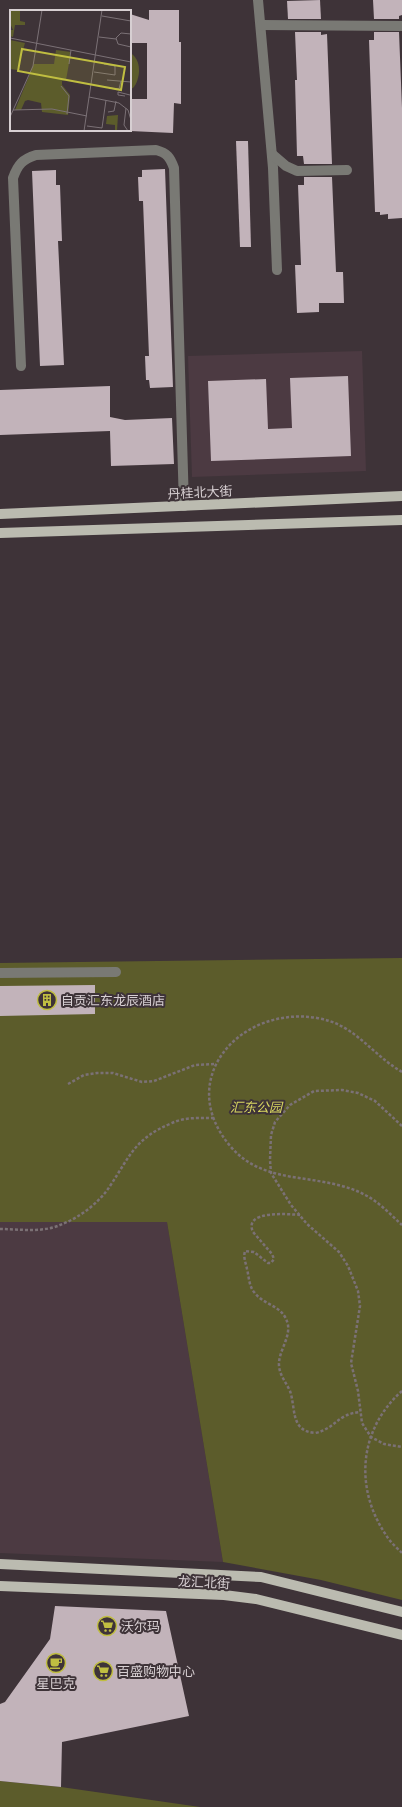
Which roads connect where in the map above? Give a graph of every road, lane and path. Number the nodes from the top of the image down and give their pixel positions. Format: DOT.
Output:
graph roads {
  1 [pos="258,0"];
  2 [pos="260,25"];
  3 [pos="402,26"];
  4 [pos="272,154"];
  5 [pos="347,170"];
  6 [pos="277,270"];
  7 [pos="21,366"];
  8 [pos="402,496"];
  9 [pos="184,506"];
  10 [pos="0,514"];
  11 [pos="402,520"];
  12 [pos="0,533"];
  13 [pos="116,972"];
  14 [pos="0,973"];
  15 [pos="216,1064"];
  16 [pos="402,1072"];
  17 [pos="68,1084"];
  18 [pos="214,1118"];
  19 [pos="402,1126"];
  20 [pos="271,1173"];
  21 [pos="300,1215"];
  22 [pos="402,1225"];
  23 [pos="0,1229"];
  24 [pos="402,1391"];
  25 [pos="360,1412"];
  26 [pos="371,1437"];
  27 [pos="402,1447"];
  28 [pos="402,1553"];
  29 [pos="0,1564"];
  30 [pos="0,1586"];
  31 [pos="402,1612"];
  32 [pos="402,1635"];
  1 -- 2 [label="lane"];
  2 -- 3 [label="lane"];
  2 -- 4 [label="lane"];
  4 -- 5 [label="lane"];
  4 -- 6 [label="lane"];
  7 -- 9 [label="lane"];
  8 -- 9 [label="main road, 丹桂北大街"];
  9 -- 10 [label="main road, 丹桂北大街"];
  11 -- 12 [label="main road"];
  13 -- 14 [label="lane"];
  15 -- 16 [label="path"];
  15 -- 17 [label="path"];
  15 -- 18 [label="path"];
  18 -- 20 [label="path"];
  18 -- 23 [label="path"];
  19 -- 20 [label="path"];
  20 -- 21 [label="path"];
  20 -- 22 [label="path"];
  21 -- 25 [label="path"];
  21 -- 25 [label="path"];
  24 -- 26 [label="path"];
  25 -- 26 [label="path"];
  26 -- 27 [label="path"];
  26 -- 28 [label="path"];
  29 -- 31 [label="main road, 龙汇北街"];
  30 -- 32 [label="main road, 龙汇北街"];
}
